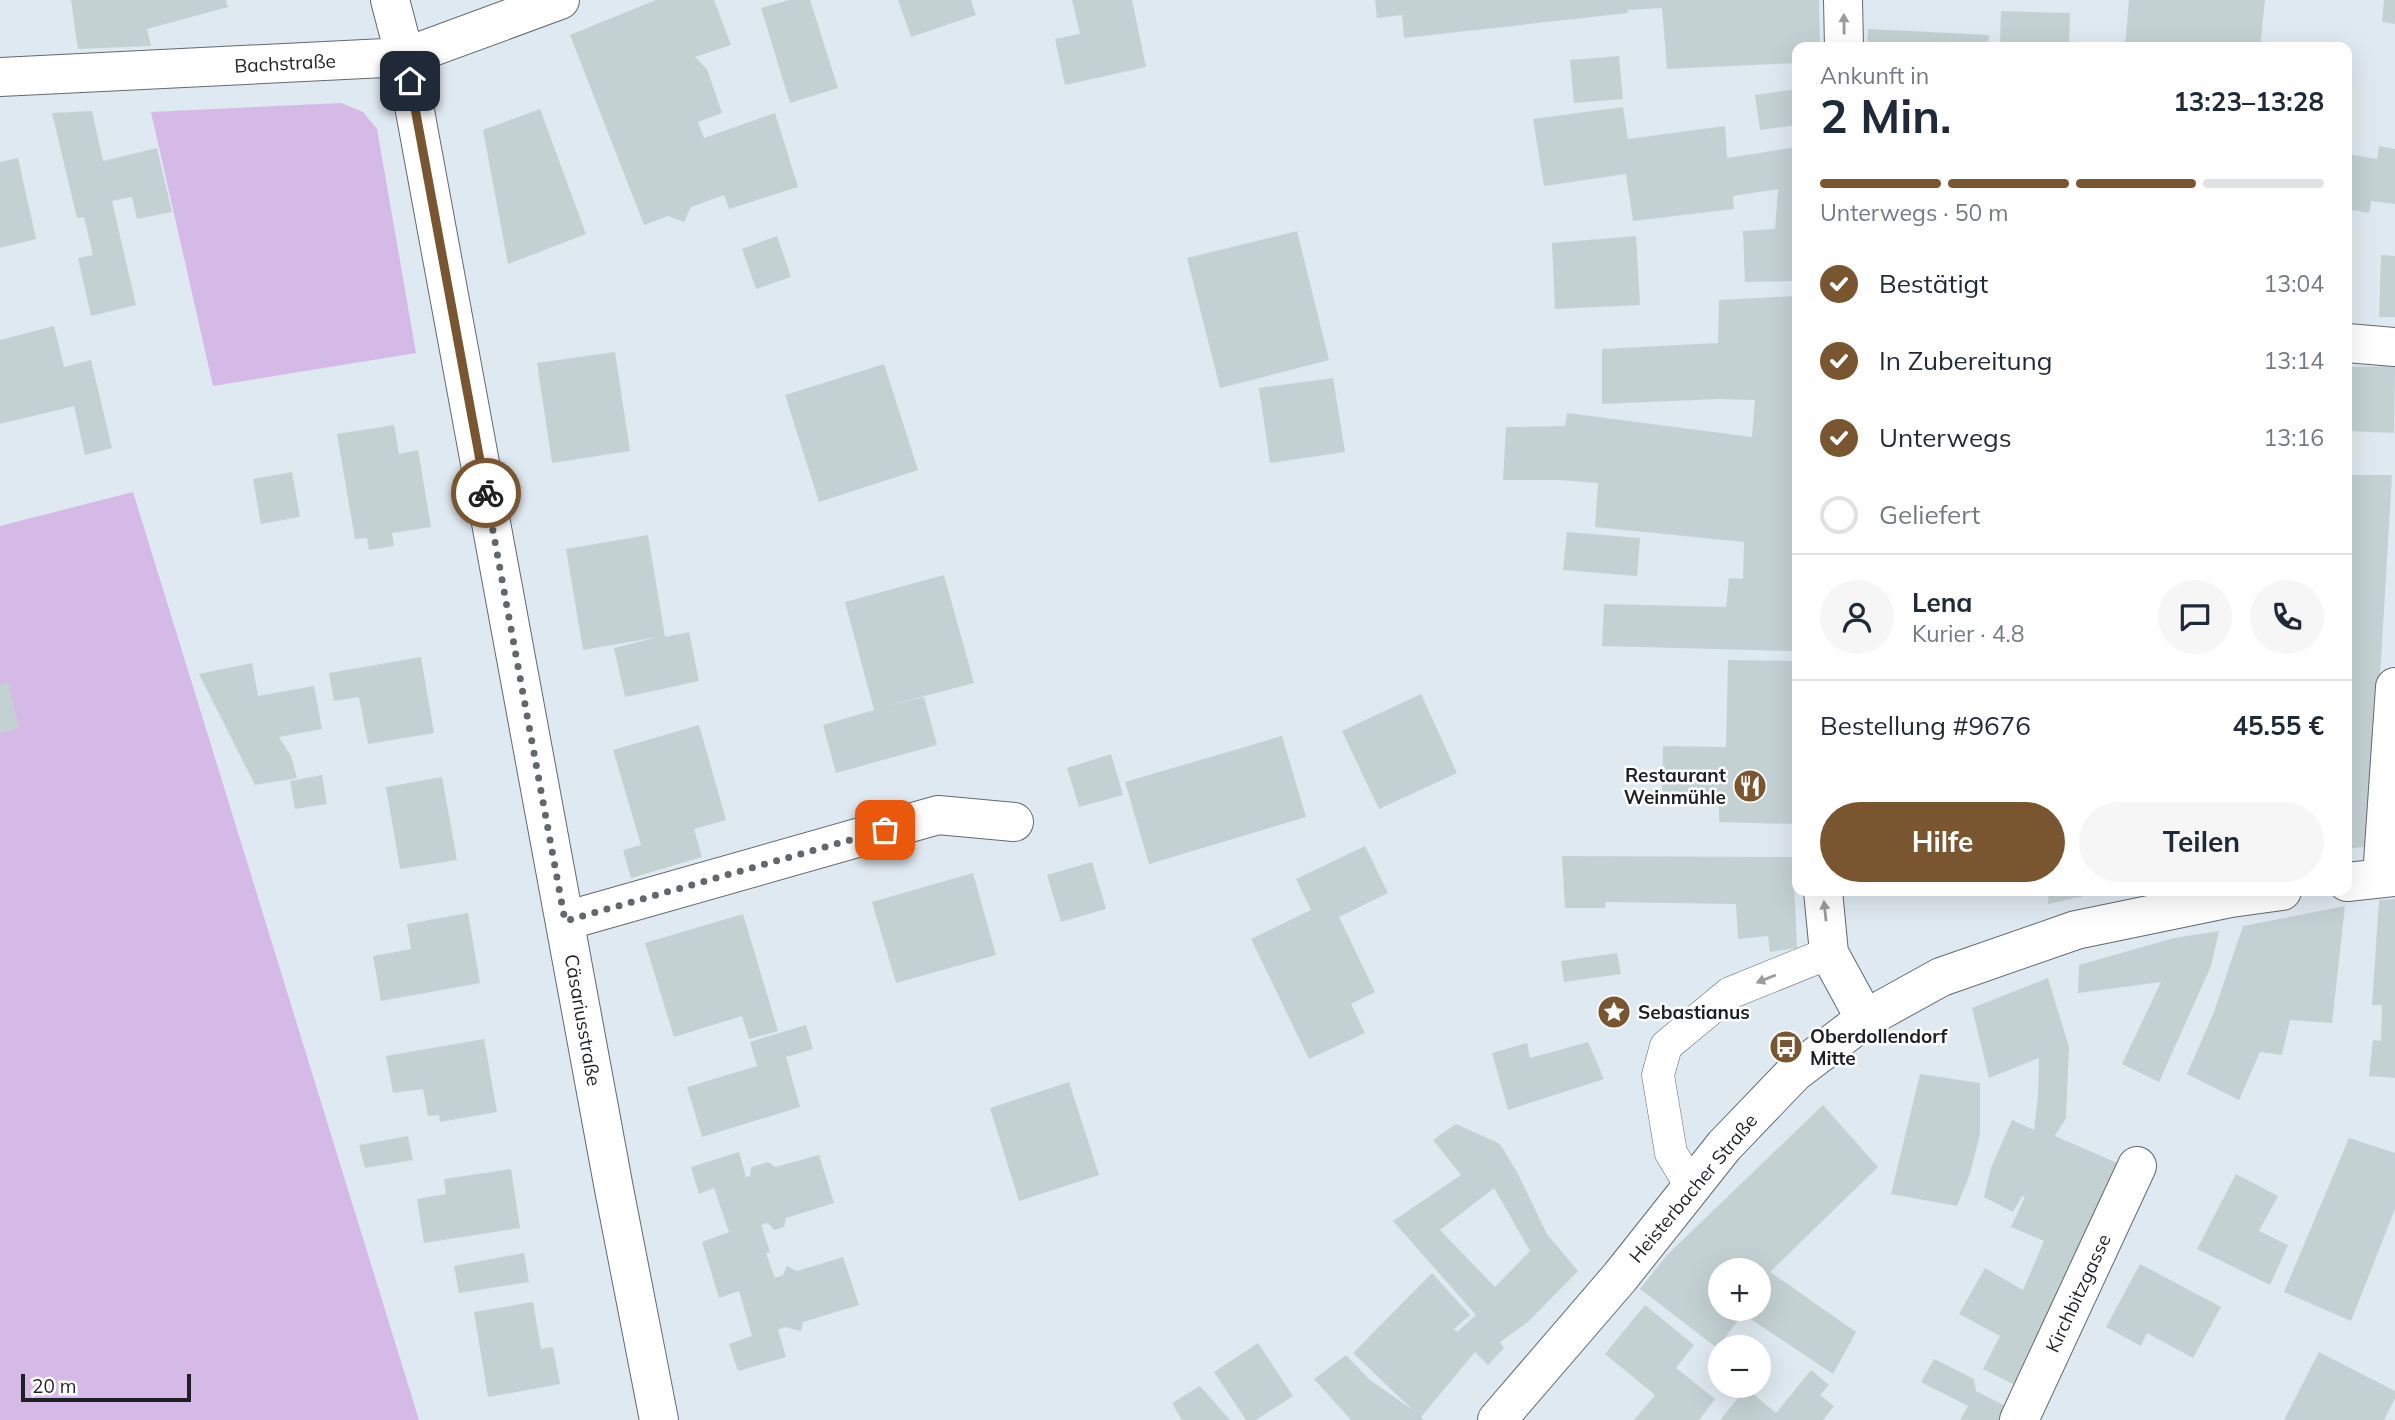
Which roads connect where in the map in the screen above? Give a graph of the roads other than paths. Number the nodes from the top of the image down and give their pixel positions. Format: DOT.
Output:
graph roads {
  1 [pos="390,0"];
  2 [pos="560,0"];
  3 [pos="1843,0"];
  4 [pos="1844,42"];
  5 [pos="405,57"];
  6 [pos="0,77"];
  7 [pos="2352,344"];
  8 [pos="2395,347"];
  9 [pos="2395,687"];
  10 [pos="1014,822"];
  11 [pos="2375,879"];
  12 [pos="1823,896"];
  13 [pos="2246,896"];
  14 [pos="565,921"];
  15 [pos="1829,953"];
  16 [pos="1866,1019"];
  17 [pos="2137,1166"];
  18 [pos="1691,1186"];
  19 [pos="659,1420"];
  20 [pos="1497,1420"];
  21 [pos="2019,1420"];
  1 -- 5 [label="main road, Cäsariusstraße"];
  2 -- 5 [label="main road, Bachstraße"];
  4 -- 3 [label="main road, one-way"];
  5 -- 6 [label="main road, Bachstraße"];
  5 -- 14 [label="main road, Cäsariusstraße"];
  7 -- 8 [label="main road"];
  9 -- 11 [label="main road"];
  10 -- 14 [label="main road"];
  15 -- 12 [label="main road, one-way"];
  13 -- 16 [label="main road, Heisterbacher Straße"];
  14 -- 19 [label="main road, Cäsariusstraße"];
  15 -- 16 [label="main road"];
  15 -- 18 [label="lane, one-way"];
  16 -- 18 [label="main road, Heisterbacher Straße"];
  17 -- 21 [label="main road, Kirchbitzgasse"];
  18 -- 20 [label="main road, Heisterbacher Straße"];
}
